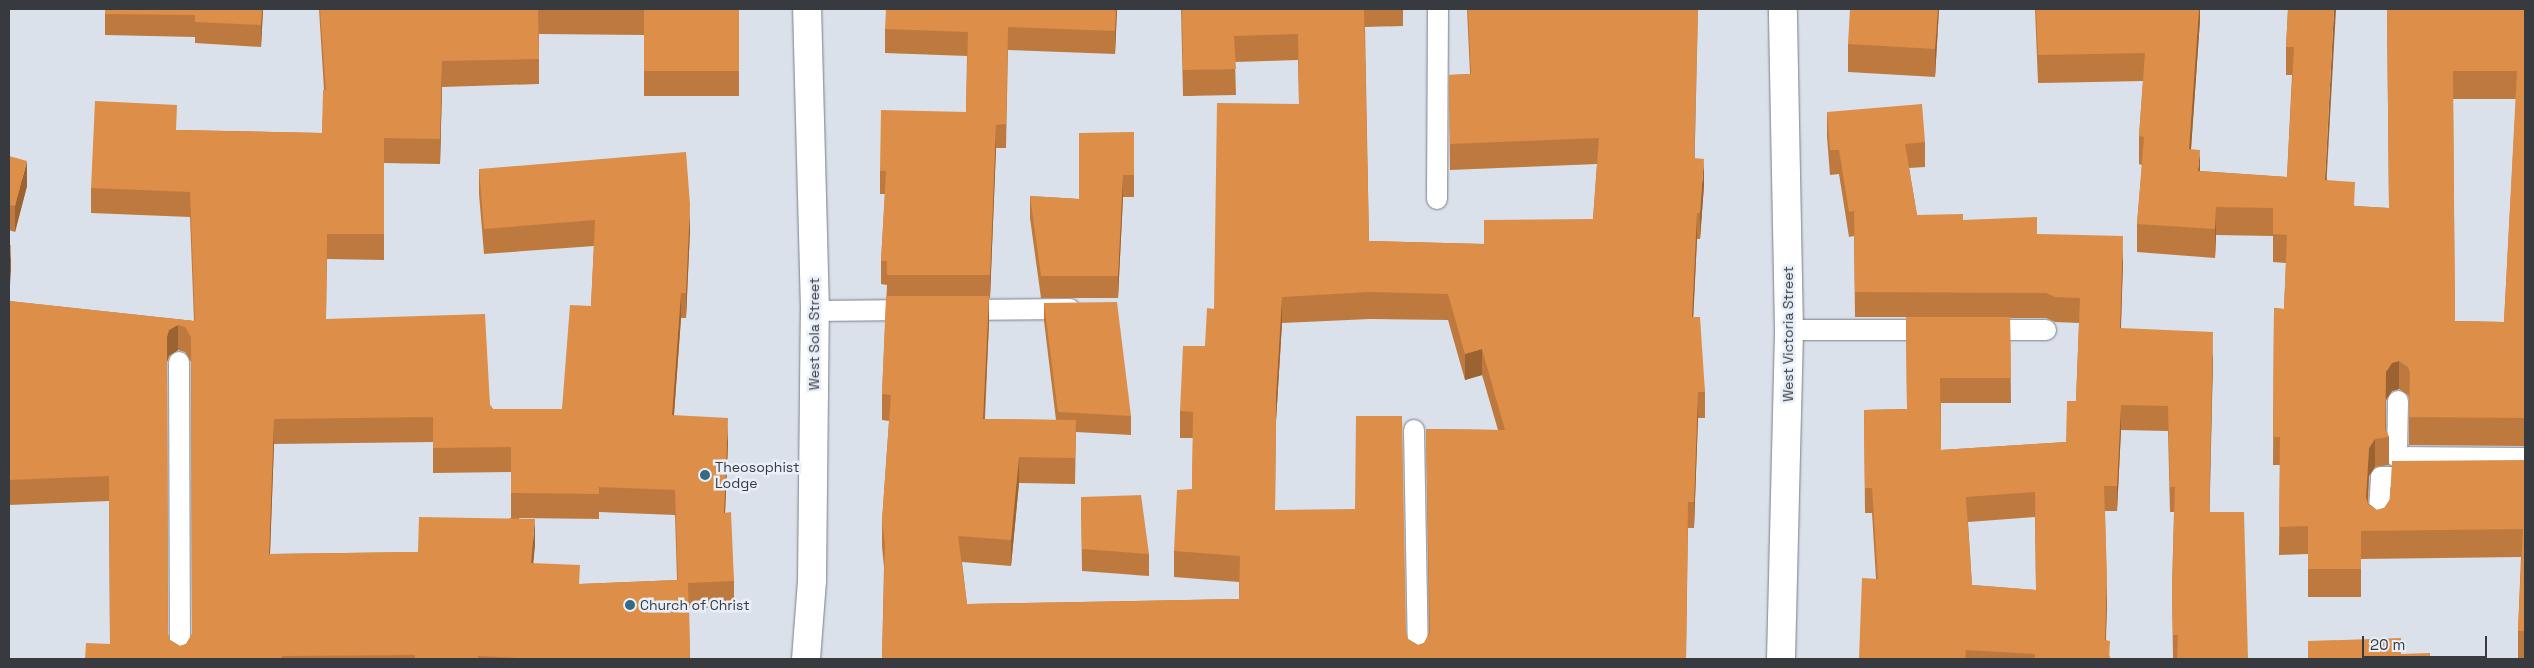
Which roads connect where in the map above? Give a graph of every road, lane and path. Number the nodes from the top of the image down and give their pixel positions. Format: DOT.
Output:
graph roads {
  1 [pos="807,9"];
  2 [pos="1438,9"];
  3 [pos="1783,9"];
  4 [pos="1437,199"];
  5 [pos="1086,309"];
  6 [pos="815,311"];
  7 [pos="1789,330"];
  8 [pos="2046,330"];
  9 [pos="179,362"];
  10 [pos="2398,401"];
  11 [pos="1414,430"];
  12 [pos="2525,458"];
  13 [pos="2525,476"];
  14 [pos="2378,526"];
  15 [pos="180,659"];
  16 [pos="806,659"];
  17 [pos="1418,659"];
  18 [pos="1780,659"];
  1 -- 6 [label="street, West Sola Street"];
  2 -- 4 [label="lane"];
  3 -- 7 [label="street, West Victoria Street"];
  5 -- 6 [label="lane"];
  6 -- 16 [label="street, West Sola Street"];
  7 -- 8 [label="lane"];
  7 -- 18 [label="street, West Victoria Street"];
  9 -- 15 [label="lane"];
  10 -- 12 [label="lane"];
  11 -- 17 [label="lane"];
  13 -- 14 [label="lane"];
}
